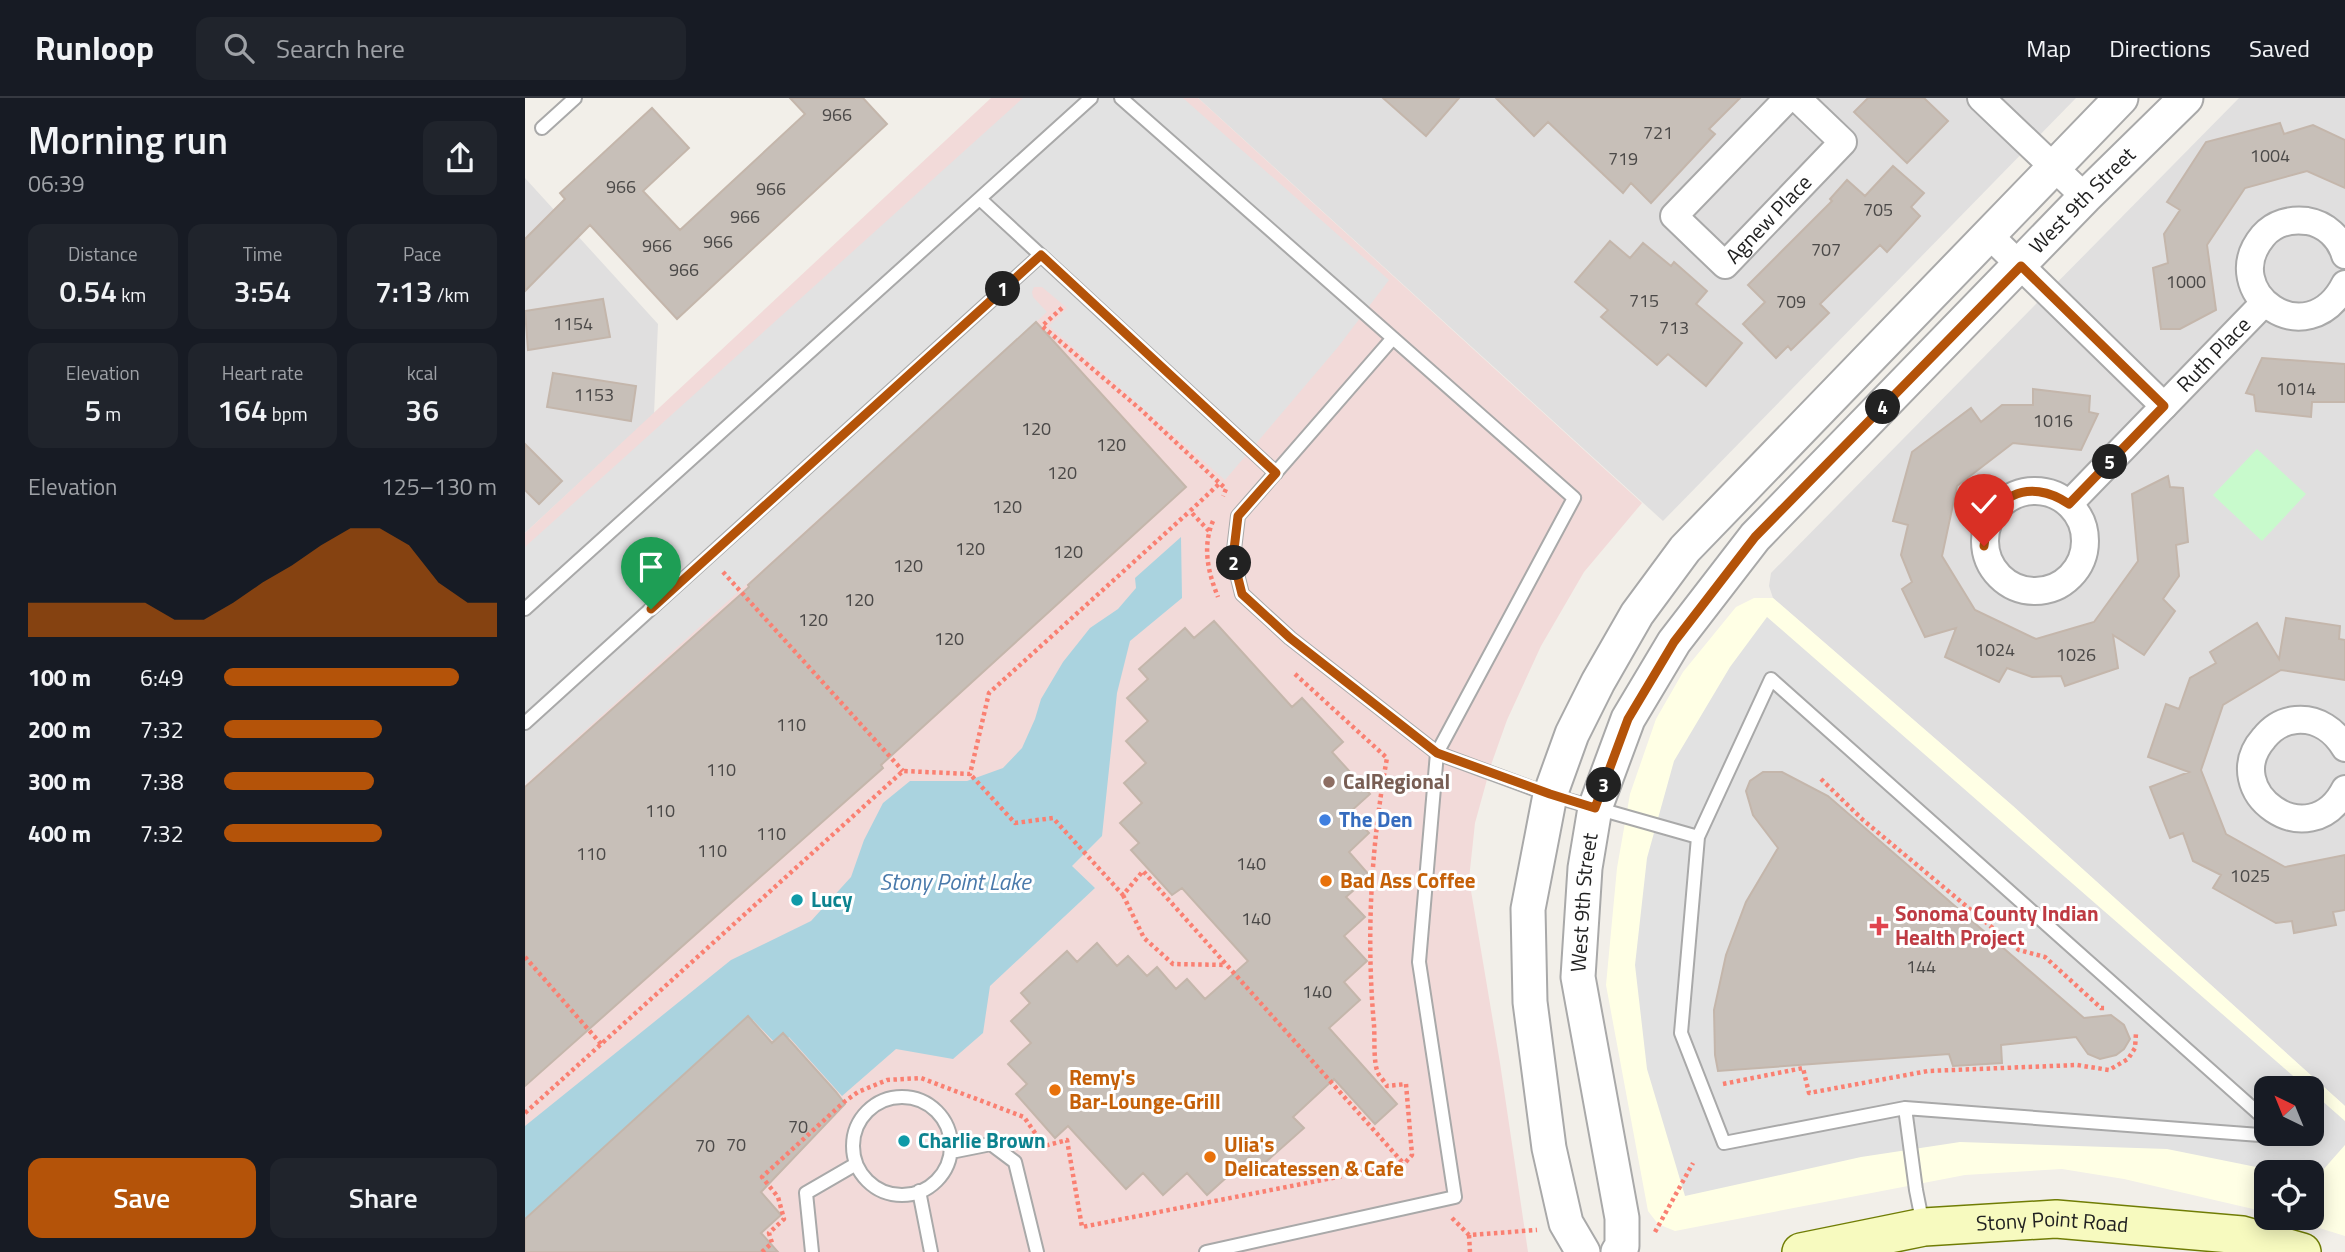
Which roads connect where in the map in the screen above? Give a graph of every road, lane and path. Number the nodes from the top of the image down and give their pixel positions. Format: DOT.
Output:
graph roads {
  1 [pos="575,98"];
  2 [pos="1091,98"];
  3 [pos="1121,98"];
  4 [pos="1788,98"];
  5 [pos="1797,98"];
  6 [pos="1981,98"];
  7 [pos="2121,98"];
  8 [pos="2186,98"];
  9 [pos="542,128"];
  10 [pos="2053,168"];
  11 [pos="2085,197"];
  12 [pos="980,199"];
  13 [pos="1989,235"];
  14 [pos="1041,255"];
  15 [pos="2345,256"];
  16 [pos="2021,266"];
  17 [pos="2345,284"];
  18 [pos="2264,303"];
  19 [pos="1062,308"];
  20 [pos="1393,338"];
  21 [pos="2164,406"];
  22 [pos="1276,473"];
  23 [pos="1220,483"];
  24 [pos="1222,499"];
  25 [pos="2069,504"];
  26 [pos="1217,510"];
  27 [pos="1190,511"];
  28 [pos="1209,531"];
  29 [pos="709,556"];
  30 [pos="1222,608"];
  31 [pos="525,609"];
  32 [pos="1291,670"];
  33 [pos="525,723"];
  34 [pos="2345,748"];
  35 [pos="1437,753"];
  36 [pos="903,771"];
  37 [pos="970,774"];
  38 [pos="1821,779"];
  39 [pos="2345,789"];
  40 [pos="1550,794"];
  41 [pos="1595,808"];
  42 [pos="1699,837"];
  43 [pos="1123,895"];
  44 [pos="525,957"];
  45 [pos="1226,965"];
  46 [pos="2110,1008"];
  47 [pos="2133,1025"];
  48 [pos="601,1044"];
  49 [pos="1725,1090"];
  50 [pos="1905,1108"];
  51 [pos="2254,1109"];
  52 [pos="525,1113"];
  53 [pos="2254,1135"];
  54 [pos="951,1152"];
  55 [pos="1693,1163"];
  56 [pos="856,1164"];
  57 [pos="1404,1164"];
  58 [pos="919,1191"];
  59 [pos="1446,1213"];
  60 [pos="1924,1227"];
  61 [pos="1544,1230"];
  62 [pos="1469,1236"];
  63 [pos="1653,1236"];
  64 [pos="762,1252"];
  65 [pos="812,1252"];
  66 [pos="931,1252"];
  67 [pos="1037,1252"];
  68 [pos="1206,1252"];
  69 [pos="1470,1252"];
  70 [pos="1583,1252"];
  71 [pos="1618,1252"];
  72 [pos="1801,1252"];
  73 [pos="2302,1252"];
  1 -- 9 [label="lane"];
  2 -- 12 [label="lane"];
  3 -- 20 [label="lane"];
  4 -- 5 [label="street, Agnew Place"];
  6 -- 10 [label="street"];
  7 -- 10 [label="street"];
  8 -- 11 [label="street, West 9th Street"];
  10 -- 11 [label="street"];
  10 -- 13 [label="street"];
  11 -- 16 [label="street, West 9th Street"];
  12 -- 14 [label="lane"];
  12 -- 31 [label="lane"];
  13 -- 16 [label="street, Ruth Place"];
  13 -- 40 [label="street"];
  14 -- 22 [label="lane"];
  14 -- 29 [label="lane"];
  15 -- 18 [label="street, Ruth Place"];
  16 -- 21 [label="street, Ruth Place"];
  16 -- 41 [label="street, West 9th Street"];
  17 -- 18 [label="street, Ruth Place"];
  18 -- 21 [label="street, Ruth Place"];
  19 -- 23 [label="path"];
  20 -- 22 [label="lane"];
  20 -- 35 [label="lane"];
  21 -- 25 [label="street, Ruth Place"];
  22 -- 35 [label="lane"];
  23 -- 24 [label="path"];
  23 -- 27 [label="path"];
  26 -- 28 [label="path"];
  27 -- 28 [label="path"];
  27 -- 37 [label="path"];
  28 -- 30 [label="path"];
  29 -- 33 [label="lane"];
  29 -- 36 [label="path"];
  32 -- 57 [label="path"];
  34 -- 39 [label="street"];
  35 -- 40 [label="lane"];
  35 -- 68 [label="lane"];
  36 -- 37 [label="path"];
  36 -- 48 [label="path"];
  37 -- 43 [label="path"];
  38 -- 46 [label="path"];
  40 -- 41 [label="lane"];
  40 -- 70 [label="street"];
  41 -- 42 [label="lane"];
  41 -- 71 [label="street, West 9th Street"];
  42 -- 50 [label="lane"];
  42 -- 51 [label="lane"];
  43 -- 45 [label="path"];
  43 -- 45 [label="path"];
  44 -- 48 [label="path"];
  45 -- 57 [label="path"];
  47 -- 49 [label="path"];
  48 -- 52 [label="path"];
  50 -- 53 [label="lane"];
  50 -- 60 [label="lane"];
  54 -- 56 [label="lane"];
  54 -- 58 [label="lane"];
  54 -- 67 [label="lane"];
  55 -- 63 [label="path"];
  56 -- 58 [label="lane"];
  56 -- 65 [label="lane"];
  57 -- 64 [label="path"];
  58 -- 66 [label="lane"];
  59 -- 62 [label="path"];
  60 -- 72 [label="main road, Stony Point Road"];
  60 -- 73 [label="main road, Stony Point Road"];
  61 -- 62 [label="path"];
  62 -- 69 [label="path"];
}
